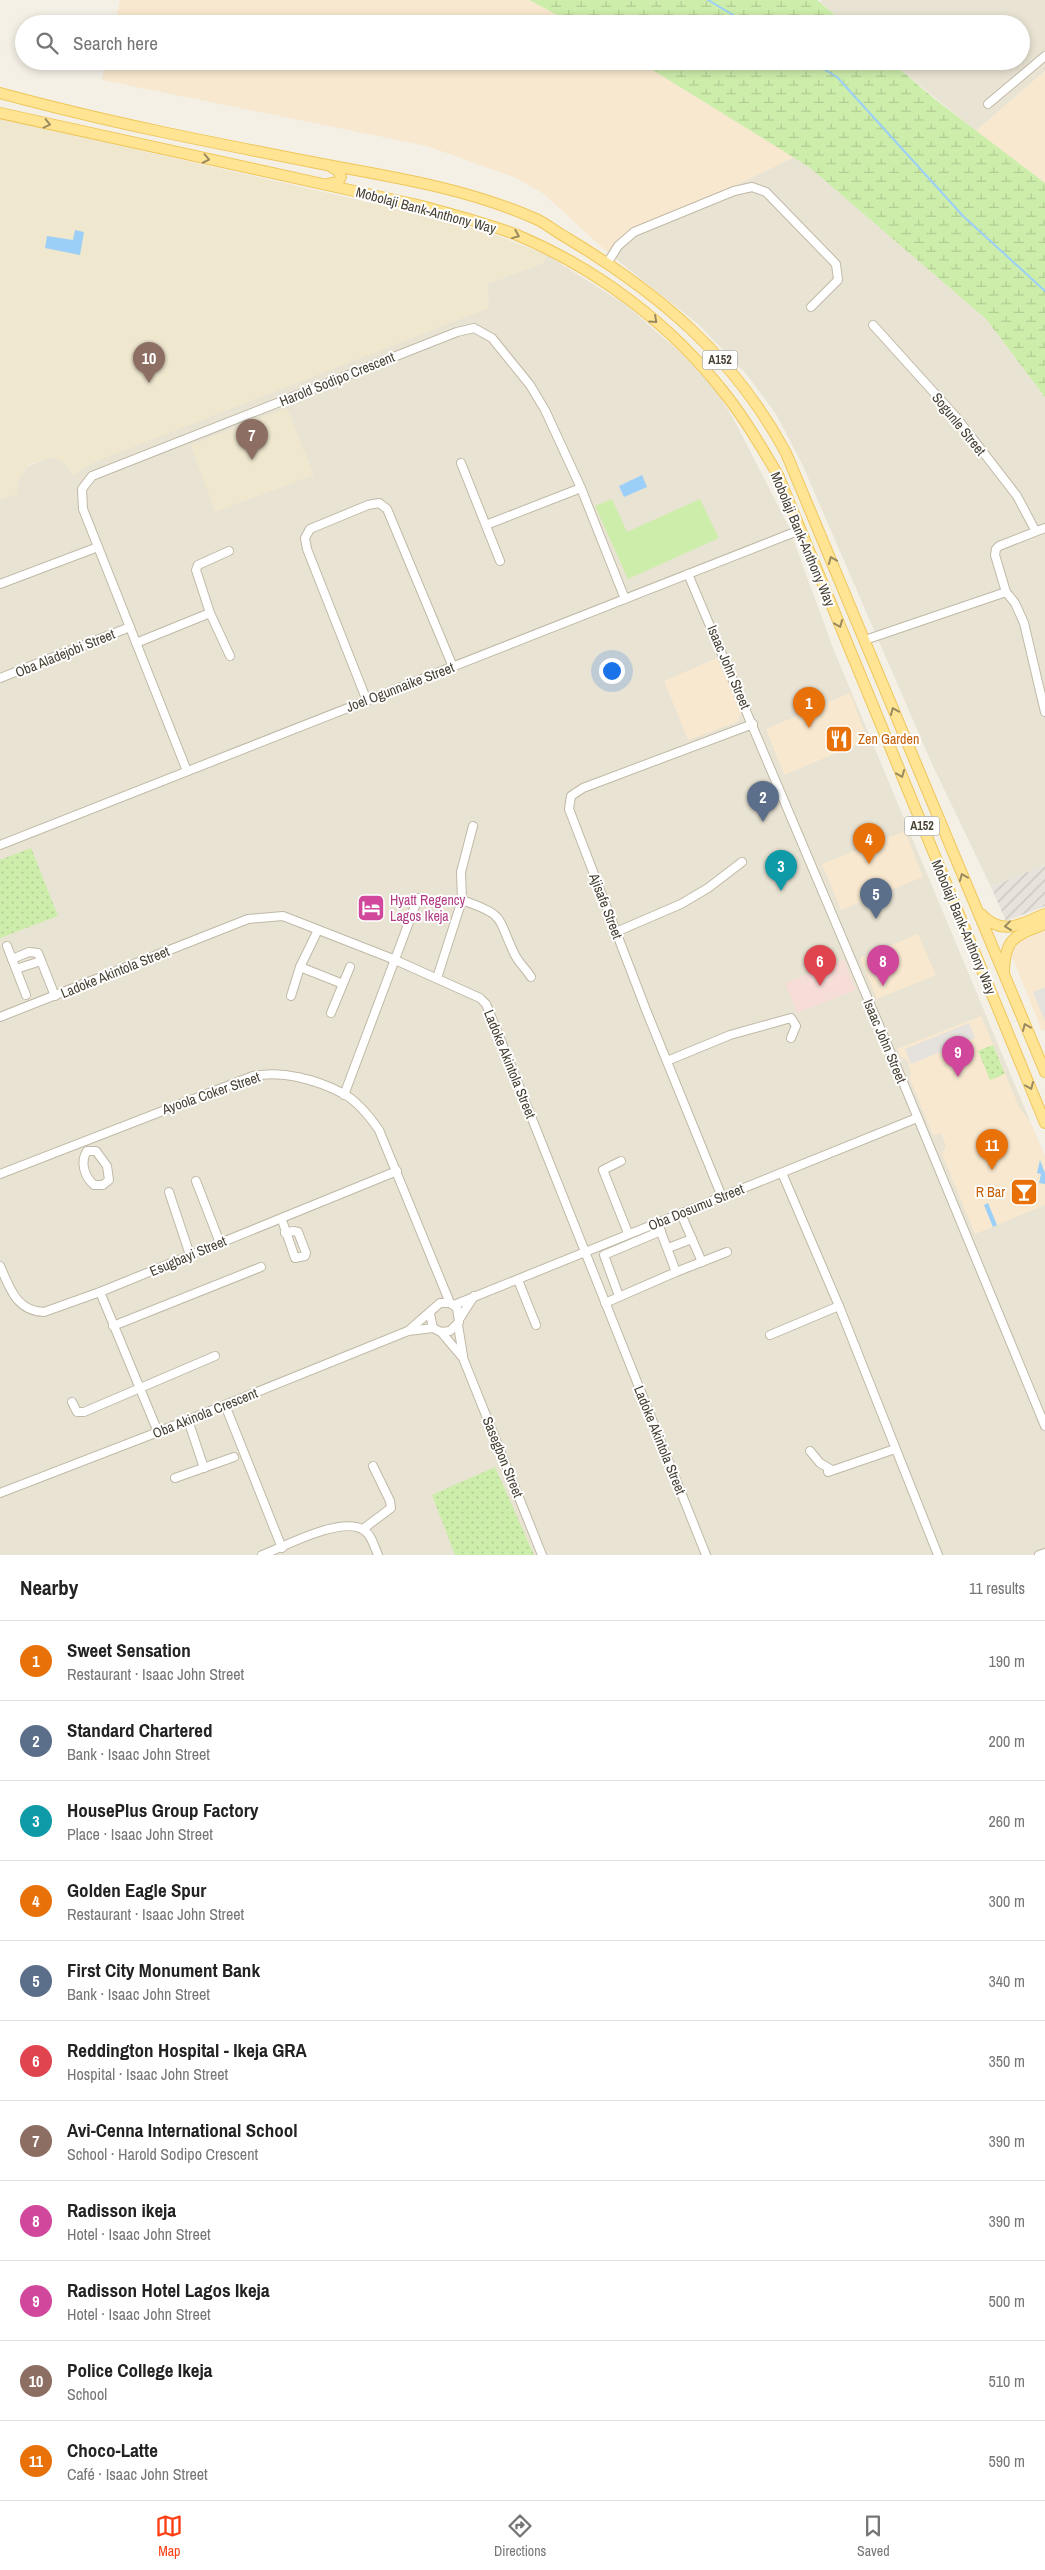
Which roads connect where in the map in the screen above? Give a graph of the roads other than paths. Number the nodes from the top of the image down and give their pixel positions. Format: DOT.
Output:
graph roads {
  1 [pos="1045,56"];
  2 [pos="1030,69"];
  3 [pos="1028,70"];
  4 [pos="0,93"];
  5 [pos="988,104"];
  6 [pos="0,113"];
  7 [pos="322,164"];
  8 [pos="365,171"];
  9 [pos="319,183"];
  10 [pos="362,193"];
  11 [pos="608,262"];
  12 [pos="811,307"];
  13 [pos="873,325"];
  14 [pos="461,463"];
  15 [pos="581,488"];
  16 [pos="486,525"];
  17 [pos="1045,528"];
  18 [pos="800,530"];
  19 [pos="1035,530"];
  20 [pos="98,547"];
  21 [pos="229,551"];
  22 [pos="500,560"];
  23 [pos="688,574"];
  24 [pos="0,584"];
  25 [pos="1006,592"];
  26 [pos="625,599"];
  27 [pos="210,613"];
  28 [pos="130,627"];
  29 [pos="865,640"];
  30 [pos="136,643"];
  31 [pos="230,656"];
  32 [pos="453,667"];
  33 [pos="0,678"];
  34 [pos="367,700"];
  35 [pos="1045,712"];
  36 [pos="753,724"];
  37 [pos="187,771"];
  38 [pos="473,826"];
  39 [pos="0,845"];
  40 [pos="742,862"];
  41 [pos="418,898"];
  42 [pos="462,900"];
  43 [pos="977,909"];
  44 [pos="1045,914"];
  45 [pos="1045,924"];
  46 [pos="318,930"];
  47 [pos="616,932"];
  48 [pos="7,946"];
  49 [pos="12,959"];
  50 [pos="393,959"];
  51 [pos="41,961"];
  52 [pos="300,967"];
  53 [pos="350,967"];
  54 [pos="16,969"];
  55 [pos="1004,976"];
  56 [pos="531,977"];
  57 [pos="437,978"];
  58 [pos="344,984"];
  59 [pos="26,995"];
  60 [pos="55,996"];
  61 [pos="291,996"];
  62 [pos="331,1013"];
  63 [pos="0,1018"];
  64 [pos="790,1038"];
  65 [pos="667,1061"];
  66 [pos="1045,1072"];
  67 [pos="344,1095"];
  68 [pos="1042,1111"];
  69 [pos="917,1118"];
  70 [pos="1045,1123"];
  71 [pos="83,1142"];
  72 [pos="87,1151"];
  73 [pos="621,1161"];
  74 [pos="397,1171"];
  75 [pos="782,1173"];
  76 [pos="0,1174"];
  77 [pos="196,1181"];
  78 [pos="169,1192"];
  79 [pos="722,1197"];
  80 [pos="681,1214"];
  81 [pos="283,1223"];
  82 [pos="628,1233"];
  83 [pos="285,1234"];
  84 [pos="692,1239"];
  85 [pos="220,1243"];
  86 [pos="668,1248"];
  87 [pos="586,1251"];
  88 [pos="727,1252"];
  89 [pos="190,1255"];
  90 [pos="702,1262"];
  91 [pos="0,1266"];
  92 [pos="261,1267"];
  93 [pos="676,1272"];
  94 [pos="518,1280"];
  95 [pos="100,1292"];
  96 [pos="474,1296"];
  97 [pos="620,1296"];
  98 [pos="604,1303"];
  99 [pos="452,1304"];
  100 [pos="839,1306"];
  101 [pos="430,1314"];
  102 [pos="459,1322"];
  103 [pos="536,1325"];
  104 [pos="113,1326"];
  105 [pos="433,1328"];
  106 [pos="408,1331"];
  107 [pos="441,1332"];
  108 [pos="770,1335"];
  109 [pos="215,1356"];
  110 [pos="463,1358"];
  111 [pos="140,1387"];
  112 [pos="72,1402"];
  113 [pos="225,1404"];
  114 [pos="188,1420"];
  115 [pos="1045,1426"];
  116 [pos="158,1432"];
  117 [pos="895,1449"];
  118 [pos="810,1451"];
  119 [pos="234,1457"];
  120 [pos="373,1466"];
  121 [pos="204,1468"];
  122 [pos="175,1478"];
  123 [pos="0,1493"];
  124 [pos="363,1529"];
  125 [pos="282,1548"];
  126 [pos="1045,1553"];
  127 [pos="262,1555"];
  128 [pos="378,1555"];
  129 [pos="542,1555"];
  130 [pos="706,1555"];
  131 [pos="938,1555"];
  132 [pos="1039,1555"];
  1 -- 2 [label="street"];
  3 -- 5 [label="street"];
  4 -- 7 [label="main road, Mobolaji Bank-Anthony Way / A152"];
  6 -- 9 [label="main road, Mobolaji Bank-Anthony Way / A152, one-way"];
  7 -- 8 [label="main road, Mobolaji Bank-Anthony Way / A152"];
  7 -- 9 [label="main road"];
  8 -- 10 [label="main road"];
  8 -- 11 [label="main road, Mobolaji Bank-Anthony Way / A152"];
  9 -- 10 [label="main road, Mobolaji Bank-Anthony Way / A152"];
  10 -- 18 [label="main road, Mobolaji Bank-Anthony Way / A152, one-way"];
  11 -- 12 [label="street"];
  29 -- 11 [label="main road, Mobolaji Bank-Anthony Way / A152, one-way"];
  13 -- 19 [label="street, Sogunle Street"];
  14 -- 16 [label="street"];
  15 -- 16 [label="street"];
  15 -- 20 [label="street, Harold Sodipo Crescent"];
  15 -- 26 [label="street, Harold Sodipo Crescent"];
  16 -- 22 [label="street"];
  17 -- 19 [label="street"];
  18 -- 23 [label="street, Joel Ogunnaike Street"];
  18 -- 68 [label="main road, Mobolaji Bank-Anthony Way / A152, one-way"];
  19 -- 25 [label="street"];
  20 -- 24 [label="street"];
  20 -- 28 [label="street, Harold Sodipo Crescent"];
  21 -- 27 [label="street"];
  23 -- 26 [label="street, Joel Ogunnaike Street"];
  23 -- 36 [label="street, Isaac John Street"];
  25 -- 29 [label="street"];
  25 -- 35 [label="street"];
  26 -- 32 [label="street, Joel Ogunnaike Street"];
  27 -- 30 [label="street"];
  27 -- 31 [label="street"];
  28 -- 30 [label="street, Harold Sodipo Crescent"];
  28 -- 33 [label="street, Oba Aladejobi Street"];
  43 -- 29 [label="main road, Mobolaji Bank-Anthony Way / A152, one-way"];
  30 -- 37 [label="street, Harold Sodipo Crescent"];
  32 -- 34 [label="street, Joel Ogunnaike Street"];
  32 -- 34 [label="street"];
  34 -- 37 [label="street, Joel Ogunnaike Street"];
  36 -- 47 [label="street, Ajisafe Street"];
  36 -- 69 [label="street, Isaac John Street"];
  37 -- 39 [label="street, Joel Ogunnaike Street"];
  38 -- 42 [label="street"];
  40 -- 47 [label="street"];
  41 -- 50 [label="street"];
  42 -- 56 [label="street"];
  42 -- 57 [label="street"];
  44 -- 43 [label="main road, one-way"];
  43 -- 55 [label="main road, Mobolaji Bank-Anthony Way / A152"];
  45 -- 55 [label="main road"];
  46 -- 50 [label="street, Ladoke Akintola Street"];
  46 -- 52 [label="street"];
  46 -- 60 [label="street, Ladoke Akintola Street"];
  47 -- 65 [label="street, Ajisafe Street"];
  48 -- 49 [label="street"];
  49 -- 51 [label="street"];
  49 -- 54 [label="street"];
  50 -- 57 [label="street, Ladoke Akintola Street"];
  50 -- 67 [label="street"];
  51 -- 54 [label="street"];
  51 -- 60 [label="street"];
  52 -- 58 [label="street"];
  52 -- 61 [label="street"];
  53 -- 58 [label="street"];
  54 -- 59 [label="street"];
  66 -- 55 [label="main road, Mobolaji Bank-Anthony Way / A152, one-way"];
  57 -- 87 [label="street, Ladoke Akintola Street"];
  58 -- 62 [label="street"];
  60 -- 63 [label="street, Ladoke Akintola Street"];
  64 -- 65 [label="street"];
  65 -- 79 [label="street, Ajisafe Street"];
  67 -- 71 [label="street, Ayoola Coker Street"];
  67 -- 74 [label="street, Ayoola Coker Street"];
  68 -- 70 [label="main road, Mobolaji Bank-Anthony Way / A152"];
  69 -- 75 [label="street, Oba Dosumu Street"];
  69 -- 115 [label="street, Isaac John Street"];
  71 -- 72 [label="street"];
  71 -- 76 [label="street, Ayoola Coker Street"];
  72 -- 72 [label="street"];
  73 -- 82 [label="street"];
  74 -- 85 [label="street, Esugbayi Street"];
  74 -- 99 [label="street, Ayoola Coker Street"];
  75 -- 79 [label="street, Oba Dosumu Street"];
  75 -- 100 [label="street"];
  77 -- 85 [label="street"];
  78 -- 89 [label="street"];
  79 -- 80 [label="street, Oba Dosumu Street"];
  80 -- 82 [label="street, Oba Dosumu Street"];
  80 -- 84 [label="street"];
  81 -- 83 [label="street"];
  82 -- 87 [label="street, Oba Dosumu Street"];
  84 -- 86 [label="street"];
  84 -- 90 [label="street"];
  85 -- 89 [label="street, Esugbayi Street"];
  86 -- 93 [label="street"];
  86 -- 97 [label="street"];
  87 -- 94 [label="street, Oba Dosumu Street"];
  87 -- 98 [label="street, Ladoke Akintola Street"];
  88 -- 90 [label="street"];
  89 -- 95 [label="street, Esugbayi Street"];
  90 -- 93 [label="street"];
  91 -- 95 [label="street, Esugbayi Street"];
  92 -- 104 [label="street"];
  93 -- 97 [label="street"];
  94 -- 96 [label="street, Oba Dosumu Street"];
  94 -- 103 [label="street"];
  95 -- 104 [label="street"];
  96 -- 99 [label="street, Oba Dosumu Street"];
  96 -- 102 [label="street"];
  97 -- 98 [label="street"];
  98 -- 130 [label="street, Ladoke Akintola Street"];
  99 -- 101 [label="street"];
  99 -- 102 [label="street"];
  100 -- 108 [label="street"];
  100 -- 117 [label="street"];
  101 -- 105 [label="street"];
  101 -- 106 [label="street"];
  102 -- 107 [label="street"];
  102 -- 110 [label="street, Sasegbon Street"];
  104 -- 111 [label="street"];
  105 -- 106 [label="street"];
  105 -- 107 [label="street"];
  106 -- 113 [label="street, Oba Akinola Crescent"];
  107 -- 110 [label="street, Sasegbon Street"];
  109 -- 111 [label="street"];
  110 -- 129 [label="street, Sasegbon Street"];
  111 -- 112 [label="street"];
  111 -- 116 [label="street"];
  113 -- 114 [label="street, Oba Akinola Crescent"];
  113 -- 125 [label="street"];
  114 -- 116 [label="street, Oba Akinola Crescent"];
  114 -- 121 [label="street"];
  116 -- 123 [label="street, Oba Akinola Crescent"];
  117 -- 118 [label="street"];
  117 -- 131 [label="street"];
  119 -- 121 [label="street"];
  120 -- 124 [label="street"];
  121 -- 122 [label="street"];
  124 -- 125 [label="street"];
  124 -- 128 [label="street"];
  125 -- 127 [label="street"];
  126 -- 132 [label="street"];
}
